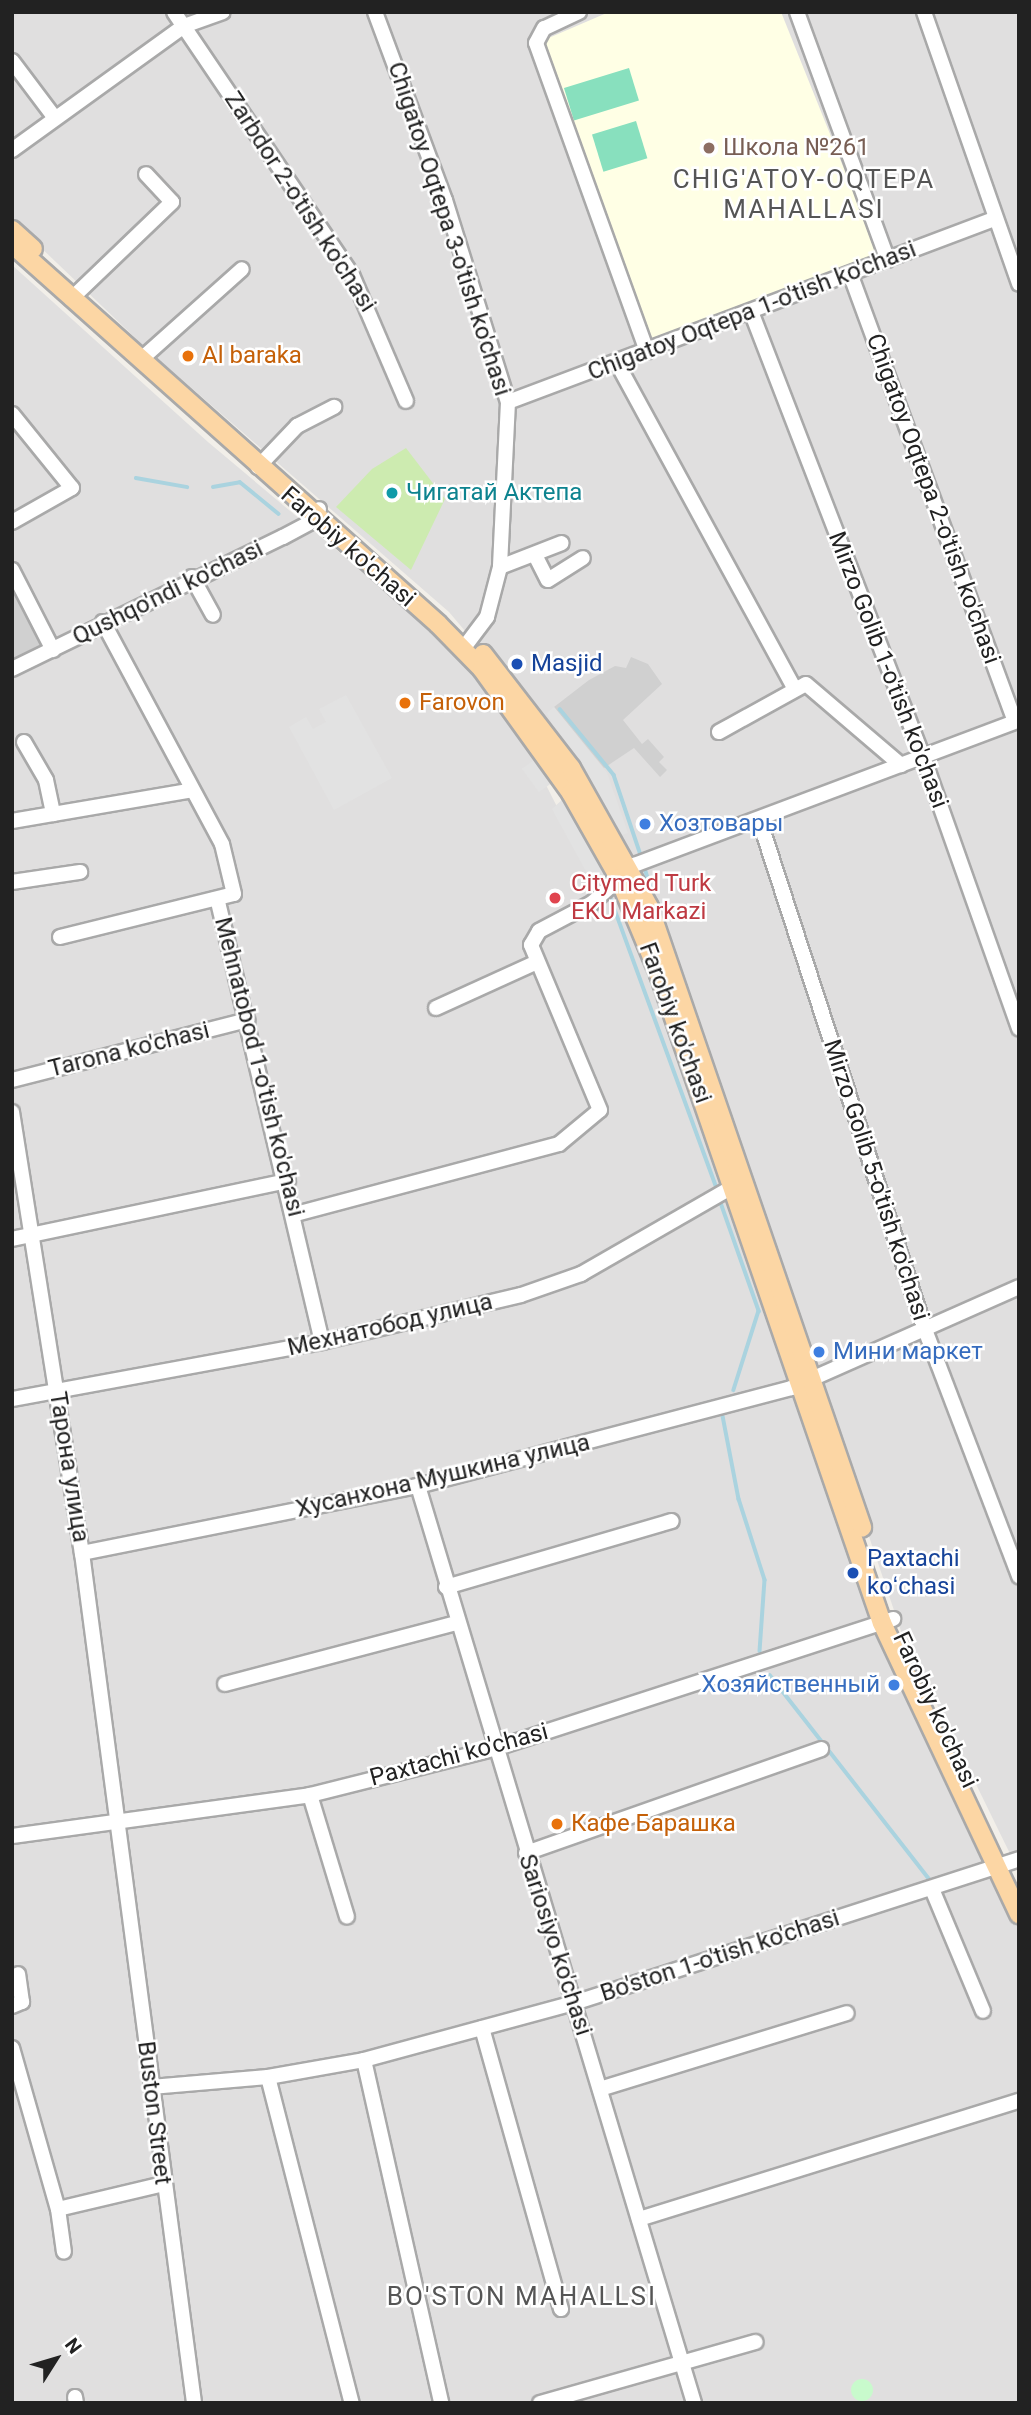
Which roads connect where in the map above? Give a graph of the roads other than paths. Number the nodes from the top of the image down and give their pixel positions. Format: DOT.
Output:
graph roads {
  1 [pos="174,12"];
  2 [pos="223,12"];
  3 [pos="375,12"];
  4 [pos="579,12"];
  5 [pos="797,12"];
  6 [pos="924,12"];
  7 [pos="184,26"];
  8 [pos="12,61"];
  9 [pos="55,118"];
  10 [pos="12,150"];
  11 [pos="146,174"];
  12 [pos="994,219"];
  13 [pos="12,230"];
  14 [pos="12,244"];
  15 [pos="888,260"];
  16 [pos="242,269"];
  17 [pos="851,276"];
  18 [pos="1017,276"];
  19 [pos="75,296"];
  20 [pos="752,314"];
  21 [pos="647,352"];
  22 [pos="147,354"];
  23 [pos="617,363"];
  24 [pos="406,401"];
  25 [pos="508,402"];
  26 [pos="334,407"];
  27 [pos="12,414"];
  28 [pos="262,464"];
  29 [pos="316,513"];
  30 [pos="12,522"];
  31 [pos="562,543"];
  32 [pos="535,555"];
  33 [pos="583,558"];
  34 [pos="500,567"];
  35 [pos="12,570"];
  36 [pos="192,577"];
  37 [pos="213,615"];
  38 [pos="103,622"];
  39 [pos="467,645"];
  40 [pos="53,650"];
  41 [pos="12,669"];
  42 [pos="795,689"];
  43 [pos="1017,721"];
  44 [pos="719,732"];
  45 [pos="24,742"];
  46 [pos="923,757"];
  47 [pos="901,765"];
  48 [pos="188,791"];
  49 [pos="53,814"];
  50 [pos="759,819"];
  51 [pos="12,821"];
  52 [pos="80,872"];
  53 [pos="620,878"];
  54 [pos="12,882"];
  55 [pos="218,902"];
  56 [pos="60,937"];
  57 [pos="537,962"];
  58 [pos="436,1008"];
  59 [pos="247,1020"];
  60 [pos="1019,1028"];
  61 [pos="12,1080"];
  62 [pos="12,1112"];
  63 [pos="288,1181"];
  64 [pos="738,1184"];
  65 [pos="296,1214"];
  66 [pos="36,1236"];
  67 [pos="12,1239"];
  68 [pos="1019,1287"];
  69 [pos="924,1327"];
  70 [pos="322,1342"];
  71 [pos="806,1383"];
  72 [pos="58,1392"];
  73 [pos="12,1399"];
  74 [pos="418,1486"];
  75 [pos="672,1521"];
  76 [pos="82,1553"];
  77 [pos="1019,1576"];
  78 [pos="446,1587"];
  79 [pos="888,1621"];
  80 [pos="456,1623"];
  81 [pos="225,1684"];
  82 [pos="493,1749"];
  83 [pos="821,1749"];
  84 [pos="310,1795"];
  85 [pos="115,1823"];
  86 [pos="12,1836"];
  87 [pos="526,1853"];
  88 [pos="1008,1863"];
  89 [pos="1019,1885"];
  90 [pos="932,1889"];
  91 [pos="1019,1914"];
  92 [pos="346,1917"];
  93 [pos="18,1974"];
  94 [pos="574,2003"];
  95 [pos="12,2006"];
  96 [pos="983,2011"];
  97 [pos="847,2013"];
  98 [pos="482,2028"];
  99 [pos="12,2048"];
  100 [pos="364,2060"];
  101 [pos="268,2077"];
  102 [pos="151,2087"];
  103 [pos="600,2089"];
  104 [pos="1019,2101"];
  105 [pos="164,2184"];
  106 [pos="58,2209"];
  107 [pos="639,2219"];
  108 [pos="64,2252"];
  109 [pos="561,2308"];
  110 [pos="756,2342"];
  111 [pos="682,2363"];
  112 [pos="546,2402"];
  113 [pos="194,2403"];
  114 [pos="352,2403"];
  115 [pos="441,2403"];
  116 [pos="694,2403"];
  1 -- 7 [label="street, Zarbdor 2-o'tish ko'chasi"];
  2 -- 7 [label="street"];
  3 -- 25 [label="street, Chigatoy Oqtepa 3-o'tish ko'chasi"];
  4 -- 21 [label="street"];
  5 -- 15 [label="street"];
  6 -- 12 [label="street"];
  7 -- 9 [label="street"];
  7 -- 24 [label="street, Zarbdor 2-o'tish ko'chasi"];
  8 -- 9 [label="street"];
  9 -- 10 [label="street"];
  11 -- 19 [label="street"];
  12 -- 15 [label="street, Chigatoy Oqtepa 1-o'tish ko'chasi"];
  12 -- 18 [label="street"];
  13 -- 19 [label="main road, Farobiy ko'chasi"];
  14 -- 19 [label="main road, Farobiy ko'chasi"];
  15 -- 17 [label="street, Chigatoy Oqtepa 1-o'tish ko'chasi"];
  16 -- 22 [label="street"];
  17 -- 20 [label="street, Chigatoy Oqtepa 1-o'tish ko'chasi"];
  17 -- 43 [label="street, Chigatoy Oqtepa 2-o'tish ko'chasi"];
  19 -- 22 [label="main road, Farobiy ko'chasi"];
  19 -- 28 [label="main road, Farobiy ko'chasi"];
  20 -- 21 [label="street, Chigatoy Oqtepa 1-o'tish ko'chasi"];
  20 -- 46 [label="street, Mirzo Golib 1-o'tish ko'chasi"];
  21 -- 23 [label="street, Chigatoy Oqtepa 1-o'tish ko'chasi"];
  22 -- 28 [label="main road, Farobiy ko'chasi"];
  23 -- 25 [label="street, Chigatoy Oqtepa 1-o'tish ko'chasi"];
  23 -- 42 [label="street"];
  25 -- 34 [label="street, Chigatoy Oqtepa 3-o'tish ko'chasi"];
  26 -- 28 [label="street"];
  27 -- 30 [label="street"];
  28 -- 29 [label="main road, Farobiy ko'chasi"];
  29 -- 36 [label="street, Qushqo'ndi ko'chasi"];
  29 -- 39 [label="main road, Farobiy ko'chasi"];
  31 -- 32 [label="street"];
  32 -- 33 [label="street"];
  32 -- 34 [label="street"];
  34 -- 39 [label="street, Chigatoy Oqtepa 3-o'tish ko'chasi"];
  35 -- 40 [label="street"];
  36 -- 37 [label="street"];
  36 -- 38 [label="street, Qushqo'ndi ko'chasi"];
  38 -- 40 [label="street, Qushqo'ndi ko'chasi"];
  38 -- 48 [label="street, Mehnatobod 1-o'tish ko'chasi"];
  39 -- 53 [label="main road, Farobiy ko'chasi"];
  40 -- 41 [label="street, Qushqo'ndi ko'chasi"];
  42 -- 44 [label="street"];
  42 -- 47 [label="street"];
  43 -- 46 [label="street"];
  45 -- 49 [label="street"];
  46 -- 47 [label="street"];
  46 -- 60 [label="street, Mirzo Golib 1-o'tish ko'chasi"];
  47 -- 50 [label="street"];
  48 -- 49 [label="street"];
  48 -- 55 [label="street, Mehnatobod 1-o'tish ko'chasi"];
  49 -- 51 [label="street"];
  50 -- 53 [label="street"];
  50 -- 69 [label="street, Mirzo Golib 5-o'tish ko'chasi"];
  52 -- 54 [label="street"];
  53 -- 57 [label="street"];
  53 -- 64 [label="main road, Farobiy ko'chasi"];
  55 -- 56 [label="street"];
  55 -- 59 [label="street, Mehnatobod 1-o'tish ko'chasi"];
  57 -- 58 [label="street"];
  57 -- 65 [label="street"];
  59 -- 61 [label="street, Tarona ko'chasi"];
  59 -- 63 [label="street, Mehnatobod 1-o'tish ko'chasi"];
  62 -- 66 [label="street, Тарона улица"];
  63 -- 65 [label="street, Mehnatobod 1-o'tish ko'chasi"];
  63 -- 66 [label="street"];
  64 -- 70 [label="street, Мехнатобод улица"];
  64 -- 71 [label="main road, Farobiy ko'chasi"];
  65 -- 70 [label="street, Mehnatobod 1-o'tish ko'chasi"];
  66 -- 67 [label="street"];
  66 -- 72 [label="street, Тарона улица"];
  68 -- 69 [label="street, Хусанхона Мушкина улица"];
  69 -- 71 [label="street, Хусанхона Мушкина улица"];
  69 -- 77 [label="street, Mirzo Golib 5-o'tish ko'chasi"];
  70 -- 72 [label="street, Мехнатобод улица"];
  71 -- 74 [label="street, Хусанхона Мушкина улица"];
  71 -- 79 [label="main road, Farobiy ko'chasi"];
  72 -- 73 [label="street, Мехнатобод улица"];
  72 -- 76 [label="street, Тарона улица"];
  74 -- 76 [label="street, Хусанхона Мушкина улица"];
  74 -- 78 [label="street, Sariosiyo ko'chasi"];
  75 -- 78 [label="street"];
  76 -- 85 [label="street, Тарона улица"];
  78 -- 80 [label="street, Sariosiyo ko'chasi"];
  79 -- 82 [label="street, Paxtachi ko'chasi"];
  79 -- 88 [label="main road, Farobiy ko'chasi"];
  80 -- 81 [label="street"];
  80 -- 82 [label="street, Sariosiyo ko'chasi"];
  82 -- 84 [label="street, Paxtachi ko'chasi"];
  82 -- 87 [label="street, Sariosiyo ko'chasi"];
  83 -- 87 [label="street"];
  84 -- 85 [label="street, Paxtachi ko'chasi"];
  84 -- 92 [label="street"];
  85 -- 86 [label="street, Paxtachi ko'chasi"];
  85 -- 102 [label="street, Buston Street"];
  87 -- 94 [label="street, Sariosiyo ko'chasi"];
  88 -- 89 [label="main road, Farobiy ko'chasi"];
  88 -- 90 [label="street, Bo'ston 1-o'tish ko'chasi"];
  88 -- 91 [label="main road, Farobiy ko'chasi"];
  90 -- 94 [label="street, Bo'ston 1-o'tish ko'chasi"];
  90 -- 96 [label="street"];
  93 -- 95 [label="street"];
  94 -- 98 [label="street, Bo'ston 1-o'tish ko'chasi"];
  94 -- 103 [label="street, Sariosiyo ko'chasi"];
  97 -- 103 [label="street"];
  98 -- 100 [label="street, Bo'ston 1-o'tish ko'chasi"];
  98 -- 109 [label="street"];
  99 -- 106 [label="street"];
  100 -- 101 [label="street, Bo'ston 1-o'tish ko'chasi"];
  100 -- 115 [label="street"];
  101 -- 102 [label="street, Bo'ston 1-o'tish ko'chasi"];
  101 -- 114 [label="street"];
  102 -- 105 [label="street, Buston Street"];
  103 -- 107 [label="street, Sariosiyo ko'chasi"];
  104 -- 107 [label="street"];
  105 -- 106 [label="street"];
  105 -- 113 [label="street, Buston Street"];
  106 -- 108 [label="street"];
  107 -- 111 [label="street, Sariosiyo ko'chasi"];
  110 -- 111 [label="street"];
  111 -- 112 [label="street"];
  111 -- 116 [label="street, Sariosiyo ko'chasi"];
}
